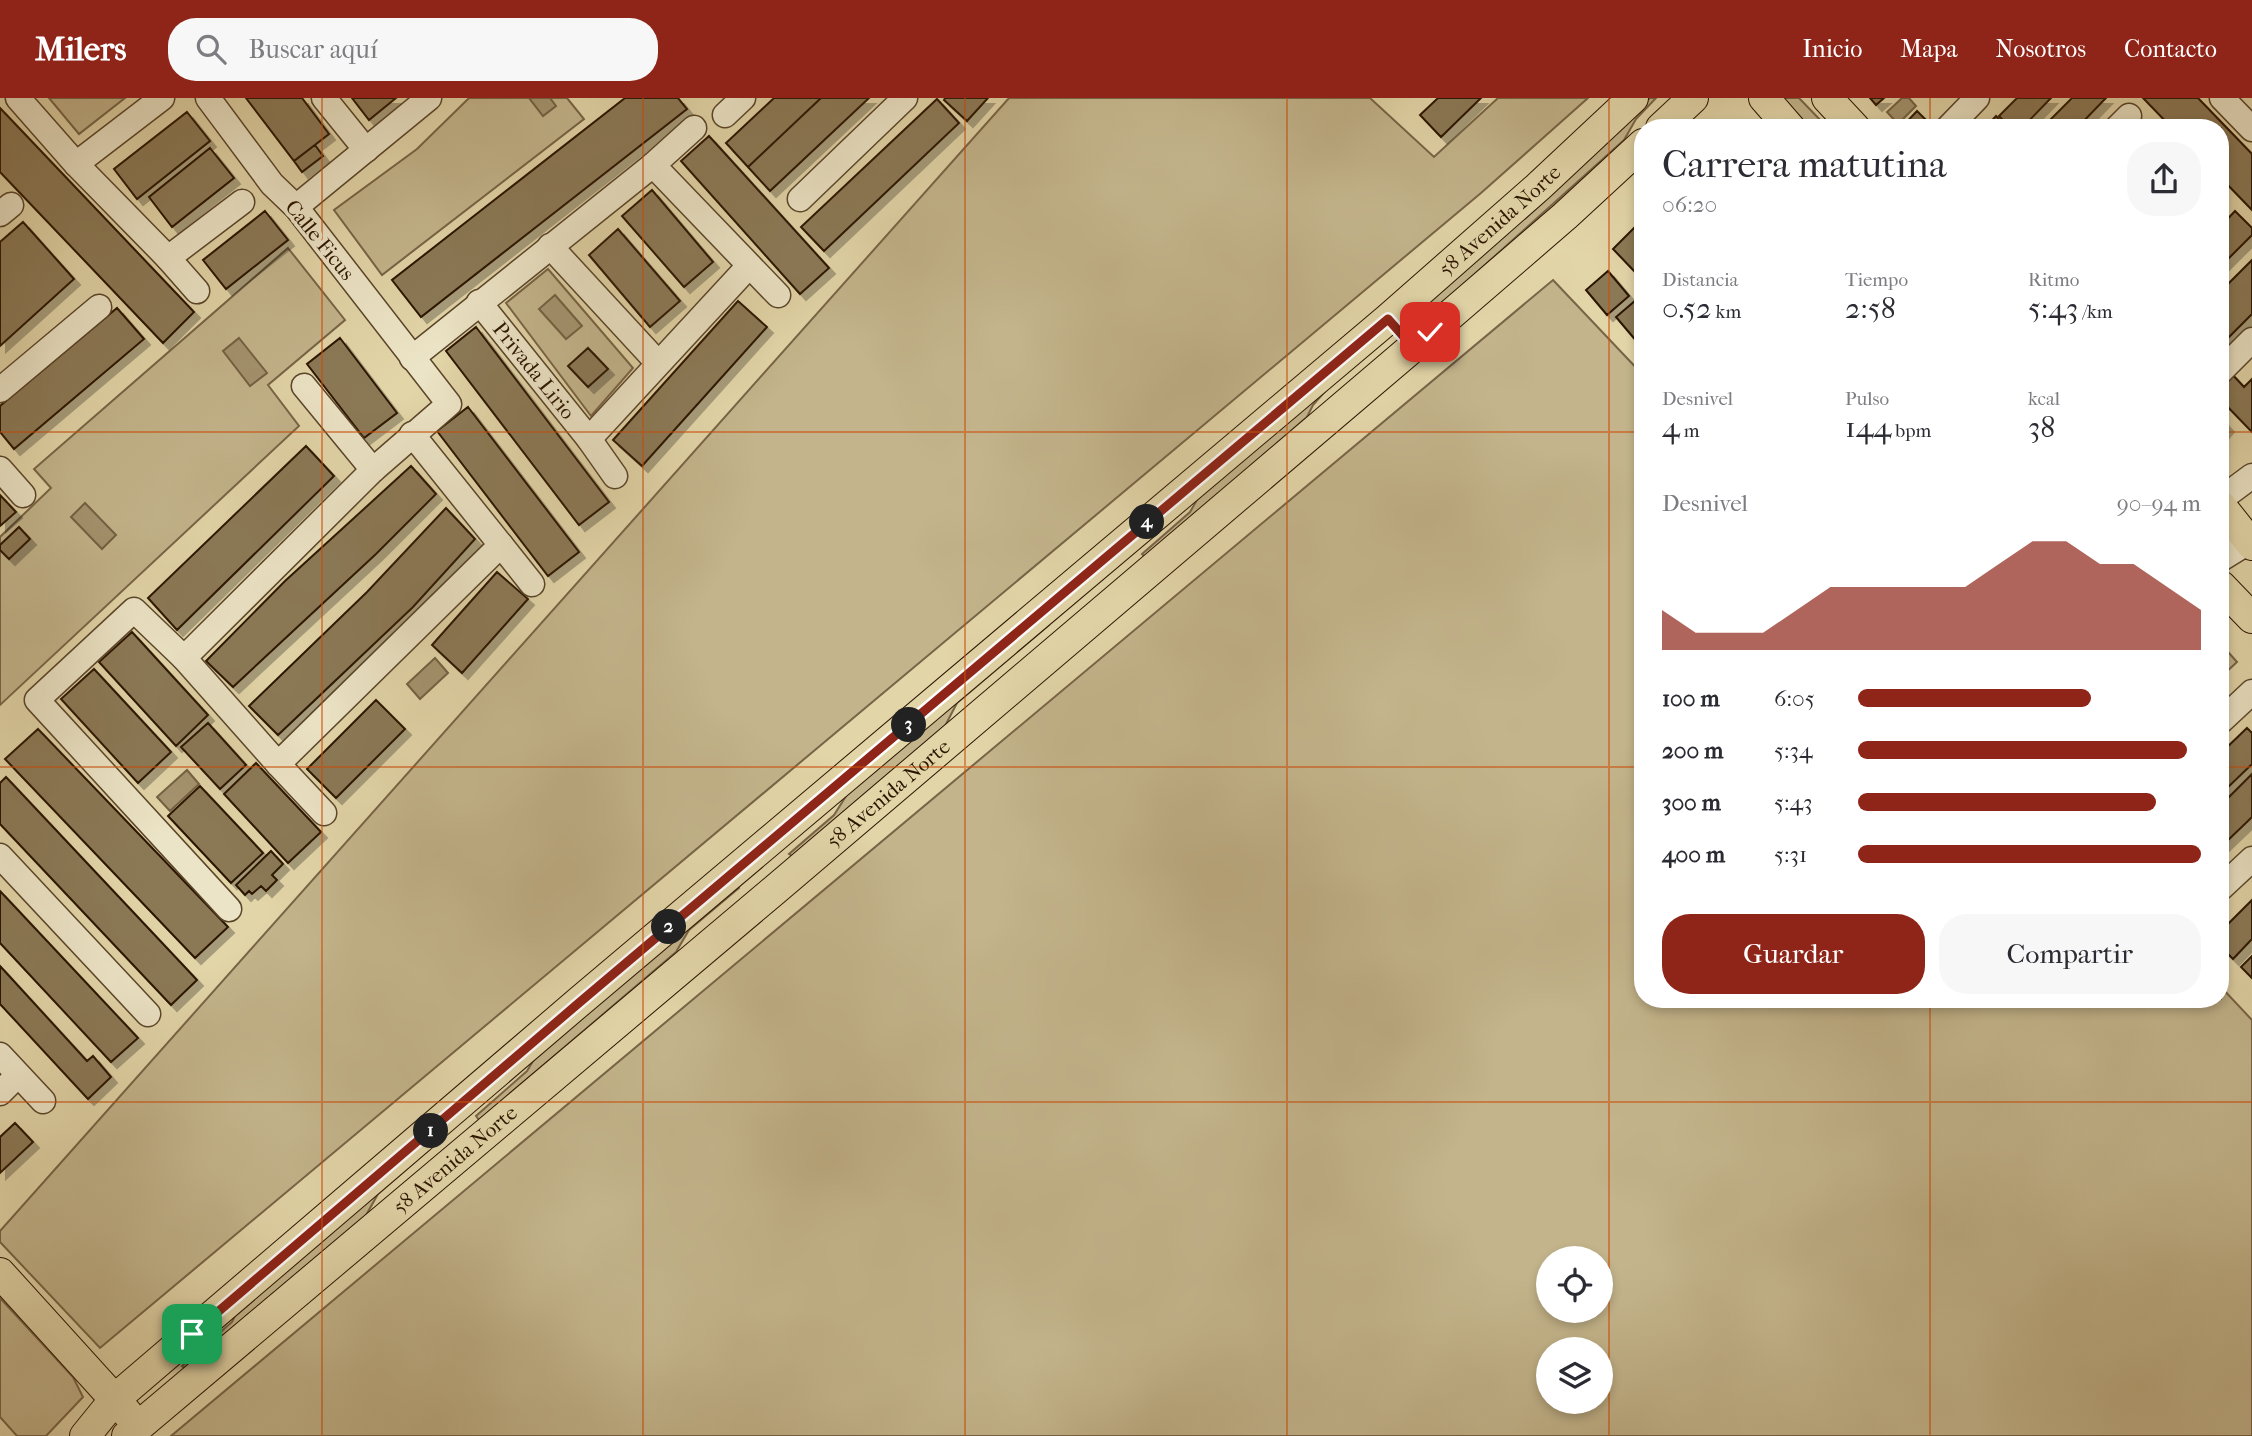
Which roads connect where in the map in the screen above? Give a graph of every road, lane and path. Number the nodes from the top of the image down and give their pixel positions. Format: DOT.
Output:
graph roads {
  1 [pos="19,98"];
  2 [pos="162,98"];
  3 [pos="208,98"];
  4 [pos="324,98"];
  5 [pos="429,98"];
  6 [pos="743,98"];
  7 [pos="905,98"];
  8 [pos="1633,98"];
  9 [pos="1693,98"];
  10 [pos="1764,98"];
  11 [pos="1827,98"];
  12 [pos="1977,98"];
  13 [pos="2222,98"];
  14 [pos="725,115"];
  15 [pos="1671,119"];
  16 [pos="1782,119"];
  17 [pos="1847,119"];
  18 [pos="1957,119"];
  19 [pos="694,128"];
  20 [pos="2252,129"];
  21 [pos="366,150"];
  22 [pos="1634,152"];
  23 [pos="76,164"];
  24 [pos="653,165"];
  25 [pos="800,200"];
  26 [pos="242,202"];
  27 [pos="296,206"];
  28 [pos="551,246"];
  29 [pos="168,258"];
  30 [pos="748,267"];
  31 [pos="197,291"];
  32 [pos="778,295"];
  33 [pos="479,302"];
  34 [pos="99,307"];
  35 [pos="1388,319"];
  36 [pos="2252,340"];
  37 [pos="1413,347"];
  38 [pos="412,358"];
  39 [pos="658,363"];
  40 [pos="2229,363"];
  41 [pos="304,386"];
  42 [pos="0,390"];
  43 [pos="412,434"];
  44 [pos="589,439"];
  45 [pos="0,469"];
  46 [pos="373,470"];
  47 [pos="615,476"];
  48 [pos="2252,476"];
  49 [pos="2229,493"];
  50 [pos="23,495"];
  51 [pos="2229,516"];
  52 [pos="2251,542"];
  53 [pos="501,545"];
  54 [pos="2229,554"];
  55 [pos="532,584"];
  56 [pos="2229,594"];
  57 [pos="1059,596"];
  58 [pos="2252,618"];
  59 [pos="1086,625"];
  60 [pos="184,658"];
  61 [pos="2252,694"];
  62 [pos="2229,714"];
  63 [pos="278,764"];
  64 [pos="324,813"];
  65 [pos="0,856"];
  66 [pos="752,858"];
  67 [pos="2252,859"];
  68 [pos="2229,881"];
  69 [pos="777,888"];
  70 [pos="229,909"];
  71 [pos="148,1014"];
  72 [pos="0,1055"];
  73 [pos="18,1075"];
  74 [pos="0,1093"];
  75 [pos="43,1101"];
  76 [pos="443,1121"];
  77 [pos="468,1151"];
  78 [pos="0,1273"];
  79 [pos="115,1399"];
  80 [pos="133,1431"];
  81 [pos="88,1432"];
  1 -- 23 [label="street"];
  2 -- 23 [label="street"];
  3 -- 27 [label="street, Calle Ficus"];
  4 -- 21 [label="street"];
  5 -- 21 [label="street"];
  6 -- 14 [label="street"];
  7 -- 25 [label="street"];
  8 -- 35 [label="main road, 58 Avenida Norte"];
  9 -- 15 [label="main road"];
  10 -- 16 [label="main road"];
  11 -- 17 [label="main road"];
  12 -- 18 [label="street"];
  13 -- 20 [label="street"];
  19 -- 24 [label="street, Privada Lirio"];
  21 -- 27 [label="street"];
  22 -- 37 [label="main road, 58 Avenida Norte"];
  23 -- 29 [label="street"];
  24 -- 28 [label="street, Privada Lirio"];
  24 -- 30 [label="street"];
  26 -- 29 [label="street"];
  27 -- 38 [label="street, Calle Ficus"];
  28 -- 33 [label="street, Privada Lirio"];
  28 -- 39 [label="street"];
  29 -- 31 [label="street"];
  30 -- 32 [label="street"];
  30 -- 39 [label="street, Privada Lirio"];
  33 -- 38 [label="street, Privada Lirio"];
  33 -- 44 [label="street, Privada Lirio"];
  34 -- 42 [label="street"];
  35 -- 37 [label="main road"];
  35 -- 57 [label="main road, 58 Avenida Norte"];
  36 -- 40 [label="street"];
  37 -- 59 [label="main road, 58 Avenida Norte"];
  38 -- 43 [label="street, Calle Ficus"];
  39 -- 44 [label="street, Privada Lirio"];
  41 -- 46 [label="street"];
  43 -- 46 [label="street"];
  43 -- 53 [label="street"];
  44 -- 47 [label="street, Privada Lirio"];
  45 -- 50 [label="street"];
  46 -- 60 [label="street"];
  48 -- 49 [label="street"];
  51 -- 52 [label="main road"];
  52 -- 54 [label="street"];
  53 -- 55 [label="street"];
  53 -- 63 [label="street"];
  56 -- 58 [label="main road"];
  57 -- 59 [label="main road"];
  57 -- 66 [label="main road, 58 Avenida Norte"];
  59 -- 69 [label="main road, 58 Avenida Norte"];
  60 -- 63 [label="street"];
  60 -- 70 [label="street"];
  61 -- 62 [label="street"];
  63 -- 64 [label="street"];
  65 -- 71 [label="street"];
  66 -- 69 [label="main road"];
  66 -- 76 [label="main road, 58 Avenida Norte"];
  67 -- 68 [label="street"];
  69 -- 77 [label="main road, 58 Avenida Norte"];
  72 -- 73 [label="street"];
  73 -- 74 [label="street"];
  73 -- 75 [label="street"];
  76 -- 77 [label="main road"];
  76 -- 79 [label="main road, 58 Avenida Norte"];
  77 -- 80 [label="main road, 58 Avenida Norte"];
  78 -- 79 [label="main road"];
  79 -- 80 [label="main road"];
  79 -- 81 [label="main road, 58 Avenida Norte"];
}
